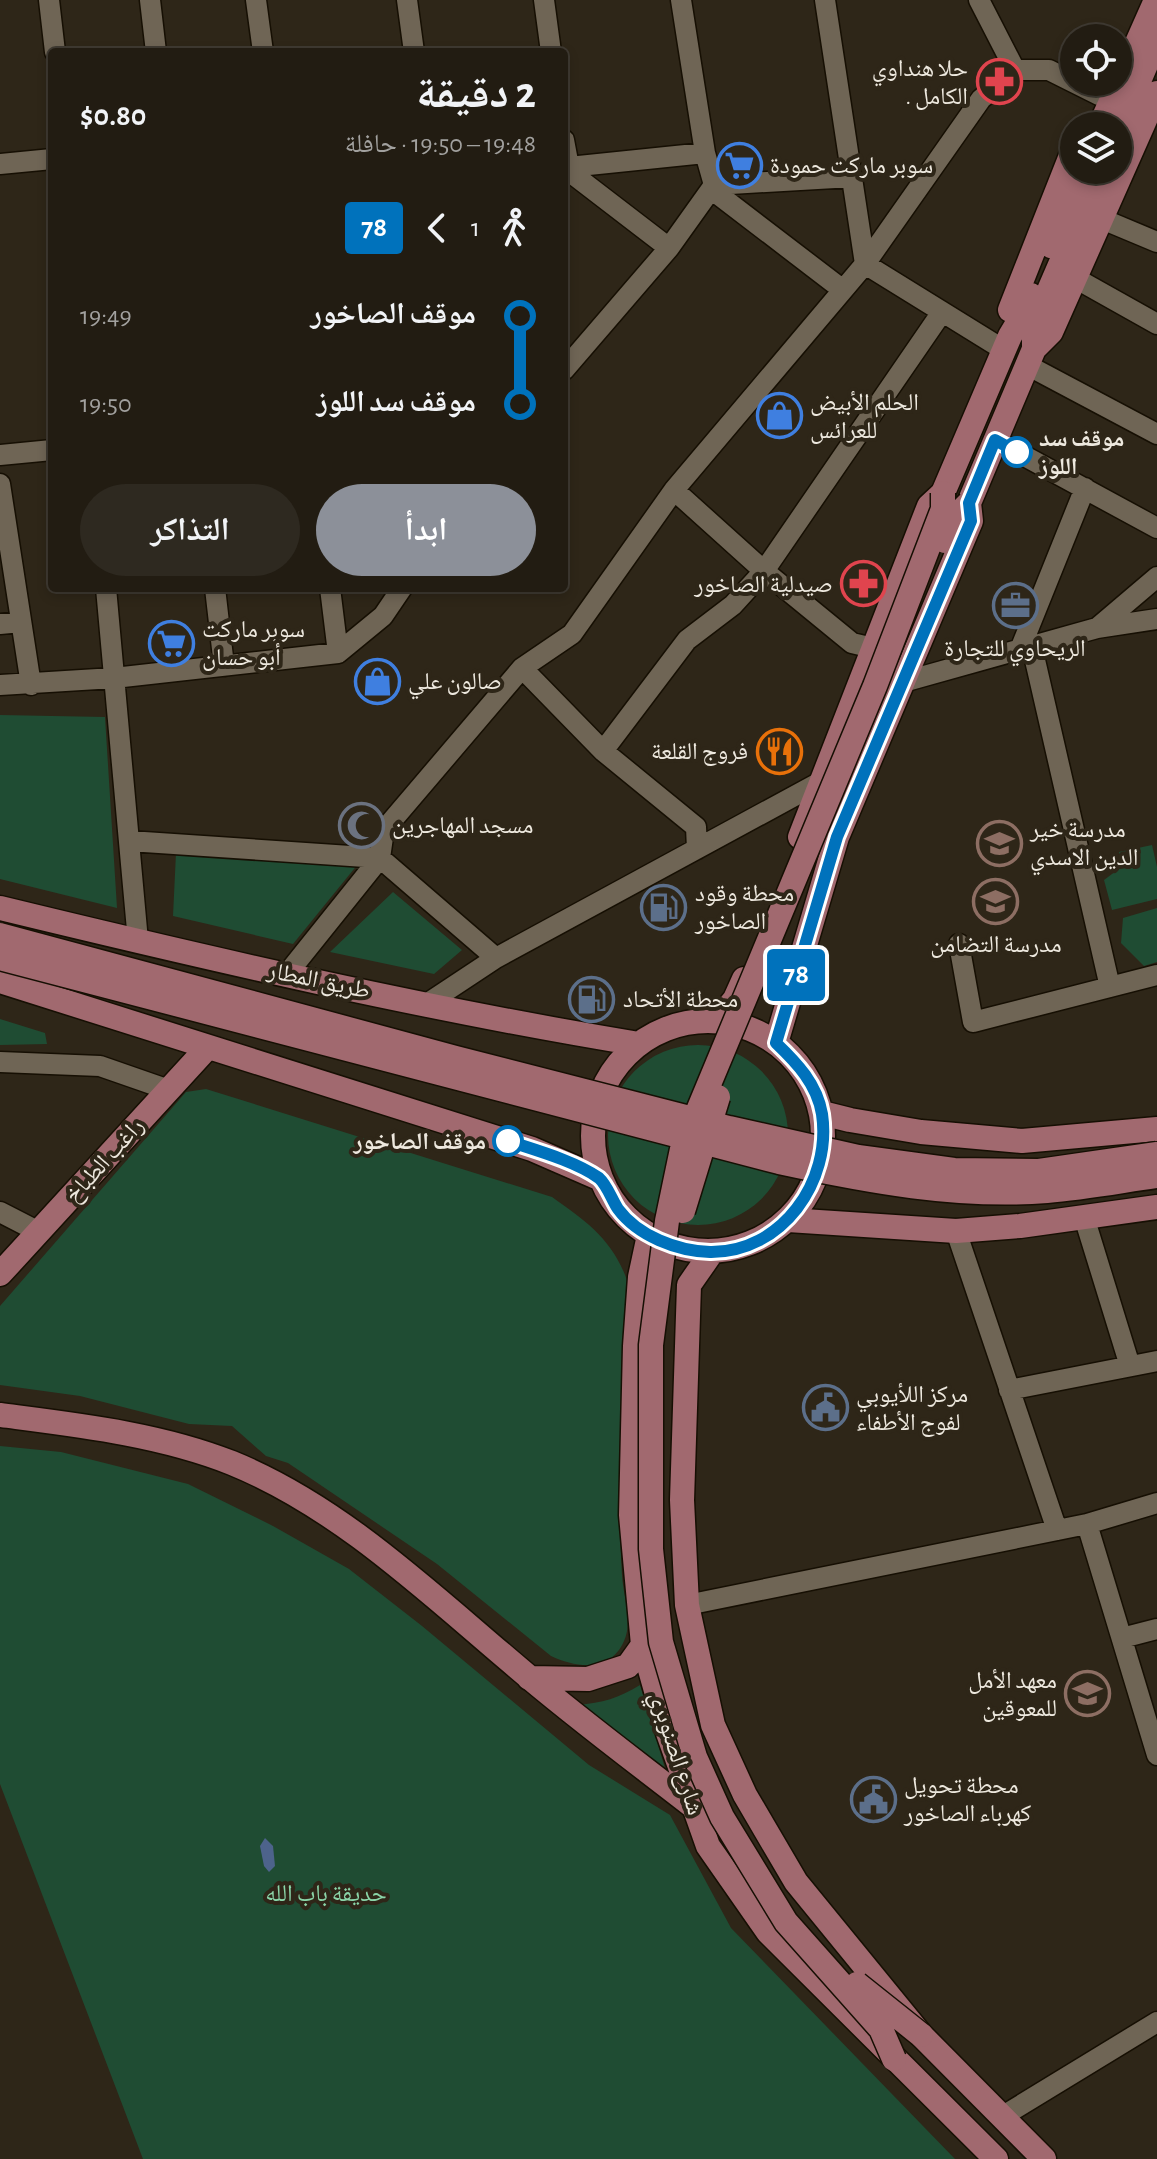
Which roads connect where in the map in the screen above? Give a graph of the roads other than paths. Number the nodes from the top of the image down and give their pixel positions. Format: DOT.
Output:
graph roads {
  1 [pos="49,0"];
  2 [pos="150,0"];
  3 [pos="256,0"];
  4 [pos="407,0"];
  5 [pos="544,0"];
  6 [pos="681,0"];
  7 [pos="825,0"];
  8 [pos="979,0"];
  9 [pos="1141,0"];
  10 [pos="1156,0"];
  11 [pos="1130,24"];
  12 [pos="1157,39"];
  13 [pos="55,48"];
  14 [pos="156,48"];
  15 [pos="262,48"];
  16 [pos="413,48"];
  17 [pos="550,48"];
  18 [pos="1015,70"];
  19 [pos="1060,74"];
  20 [pos="1155,106"];
  21 [pos="1106,112"];
  22 [pos="1126,112"];
  23 [pos="705,153"];
  24 [pos="48,159"];
  25 [pos="0,164"];
  26 [pos="568,171"];
  27 [pos="852,177"];
  28 [pos="1060,184"];
  29 [pos="1076,184"];
  30 [pos="1094,184"];
  31 [pos="713,187"];
  32 [pos="1102,219"];
  33 [pos="1157,242"];
  34 [pos="669,248"];
  35 [pos="865,264"];
  36 [pos="1075,278"];
  37 [pos="843,290"];
  38 [pos="942,312"];
  39 [pos="1157,324"];
  40 [pos="1022,340"];
  41 [pos="568,365"];
  42 [pos="1157,434"];
  43 [pos="995,440"];
  44 [pos="48,450"];
  45 [pos="0,455"];
  46 [pos="0,484"];
  47 [pos="1085,488"];
  48 [pos="674,490"];
  49 [pos="943,493"];
  50 [pos="969,503"];
  51 [pos="1157,528"];
  52 [pos="764,571"];
  53 [pos="1157,577"];
  54 [pos="106,592"];
  55 [pos="215,592"];
  56 [pos="330,592"];
  57 [pos="399,592"];
  58 [pos="1157,619"];
  59 [pos="21,622"];
  60 [pos="0,624"];
  61 [pos="1097,628"];
  62 [pos="873,648"];
  63 [pos="1026,649"];
  64 [pos="338,653"];
  65 [pos="224,666"];
  66 [pos="522,668"];
  67 [pos="114,678"];
  68 [pos="903,682"];
  69 [pos="0,685"];
  70 [pos="31,685"];
  71 [pos="603,751"];
  72 [pos="822,781"];
  73 [pos="129,841"];
  74 [pos="697,849"];
  75 [pos="380,858"];
  76 [pos="0,908"];
  77 [pos="0,935"];
  78 [pos="138,941"];
  79 [pos="959,944"];
  80 [pos="0,958"];
  81 [pos="496,958"];
  82 [pos="287,974"];
  83 [pos="1157,975"];
  84 [pos="0,981"];
  85 [pos="1110,987"];
  86 [pos="428,1003"];
  87 [pos="717,1021"];
  88 [pos="776,1043"];
  89 [pos="639,1044"];
  90 [pos="208,1047"];
  91 [pos="0,1062"];
  92 [pos="169,1090"];
  93 [pos="822,1113"];
  94 [pos="1157,1129"];
  95 [pos="1157,1154"];
  96 [pos="1157,1176"];
  97 [pos="601,1179"];
  98 [pos="1157,1207"];
  99 [pos="0,1212"];
  100 [pos="1084,1217"];
  101 [pos="788,1220"];
  102 [pos="956,1231"];
  103 [pos="39,1232"];
  104 [pos="649,1235"];
  105 [pos="712,1252"];
  106 [pos="0,1274"];
  107 [pos="635,1346"];
  108 [pos="685,1349"];
  109 [pos="1157,1361"];
  110 [pos="1130,1366"];
  111 [pos="1009,1390"];
  112 [pos="0,1415"];
  113 [pos="1157,1503"];
  114 [pos="1087,1524"];
  115 [pos="1057,1530"];
  116 [pos="687,1605"];
  117 [pos="1157,1629"];
  118 [pos="1122,1638"];
  119 [pos="643,1645"];
  120 [pos="529,1678"];
  121 [pos="1157,1755"];
  122 [pos="694,1807"];
  123 [pos="1157,2022"];
  124 [pos="921,2035"];
  125 [pos="894,2059"];
  126 [pos="1003,2116"];
  127 [pos="996,2159"];
  128 [pos="1044,2159"];
  1 -- 13 [label="street"];
  2 -- 14 [label="street"];
  3 -- 15 [label="street"];
  4 -- 16 [label="street"];
  5 -- 17 [label="street"];
  6 -- 23 [label="street"];
  7 -- 27 [label="street"];
  8 -- 18 [label="street"];
  9 -- 11 [label="main road"];
  10 -- 21 [label="main road"];
  12 -- 22 [label="main road"];
  18 -- 19 [label="street"];
  18 -- 35 [label="street"];
  20 -- 32 [label="main road"];
  23 -- 26 [label="street"];
  23 -- 31 [label="street"];
  24 -- 25 [label="street"];
  26 -- 34 [label="street"];
  27 -- 31 [label="street"];
  27 -- 35 [label="street"];
  28 -- 40 [label="main road"];
  29 -- 40 [label="main road"];
  30 -- 40 [label="main road"];
  31 -- 34 [label="street"];
  31 -- 37 [label="street"];
  32 -- 33 [label="street"];
  32 -- 36 [label="main road"];
  34 -- 41 [label="street"];
  35 -- 37 [label="street"];
  35 -- 38 [label="street"];
  36 -- 39 [label="street"];
  36 -- 40 [label="main road"];
  37 -- 48 [label="street"];
  38 -- 40 [label="street"];
  38 -- 52 [label="street"];
  40 -- 42 [label="street"];
  40 -- 43 [label="main road"];
  40 -- 49 [label="main road"];
  43 -- 47 [label="street"];
  43 -- 50 [label="main road"];
  44 -- 45 [label="street"];
  46 -- 59 [label="street"];
  47 -- 51 [label="street"];
  47 -- 63 [label="street"];
  48 -- 52 [label="street"];
  48 -- 66 [label="street"];
  49 -- 62 [label="main road"];
  49 -- 125 [label="main road, bridge"];
  50 -- 68 [label="main road"];
  50 -- 124 [label="main road, bridge"];
  52 -- 62 [label="street"];
  52 -- 71 [label="street"];
  53 -- 61 [label="street"];
  54 -- 67 [label="street"];
  55 -- 65 [label="street"];
  56 -- 64 [label="street"];
  57 -- 64 [label="street"];
  58 -- 61 [label="street"];
  59 -- 60 [label="street"];
  59 -- 70 [label="street"];
  61 -- 63 [label="street"];
  62 -- 72 [label="main road"];
  63 -- 68 [label="street"];
  63 -- 85 [label="street"];
  64 -- 65 [label="street"];
  65 -- 67 [label="street"];
  66 -- 71 [label="street"];
  66 -- 75 [label="street"];
  67 -- 70 [label="street"];
  67 -- 73 [label="street"];
  68 -- 88 [label="main road"];
  69 -- 70 [label="street"];
  71 -- 74 [label="street"];
  72 -- 74 [label="street"];
  72 -- 87 [label="main road"];
  73 -- 75 [label="street"];
  73 -- 78 [label="street"];
  74 -- 81 [label="street"];
  75 -- 81 [label="street"];
  75 -- 82 [label="street"];
  76 -- 78 [label="main road, طريق المطار"];
  77 -- 95 [label="main road, bridge"];
  78 -- 82 [label="main road, طريق المطار"];
  79 -- 85 [label="street"];
  80 -- 96 [label="main road, bridge"];
  81 -- 86 [label="street"];
  82 -- 86 [label="main road, طريق المطار"];
  83 -- 85 [label="street"];
  84 -- 90 [label="main road"];
  86 -- 89 [label="main road, طريق المطار"];
  87 -- 88 [label="main road"];
  87 -- 89 [label="main road"];
  88 -- 93 [label="main road"];
  89 -- 97 [label="main road"];
  90 -- 92 [label="main road, راغب الطباخ"];
  90 -- 97 [label="main road"];
  91 -- 92 [label="street"];
  92 -- 103 [label="main road, راغب الطباخ"];
  93 -- 94 [label="main road"];
  93 -- 101 [label="main road"];
  97 -- 104 [label="main road"];
  98 -- 100 [label="main road"];
  99 -- 103 [label="street"];
  100 -- 102 [label="main road"];
  100 -- 110 [label="street"];
  101 -- 102 [label="main road"];
  101 -- 105 [label="main road"];
  102 -- 111 [label="street"];
  103 -- 106 [label="main road, راغب الطباخ"];
  104 -- 105 [label="main road"];
  104 -- 107 [label="main road, شارع الصنوبري"];
  105 -- 108 [label="main road, شارع الصنوبري"];
  107 -- 108 [label="main road"];
  107 -- 119 [label="main road, شارع الصنوبري"];
  108 -- 116 [label="main road, شارع الصنوبري"];
  109 -- 110 [label="street"];
  110 -- 111 [label="street"];
  111 -- 115 [label="street"];
  112 -- 120 [label="main road"];
  113 -- 114 [label="street"];
  114 -- 115 [label="street"];
  114 -- 118 [label="street"];
  115 -- 116 [label="street"];
  116 -- 124 [label="main road, شارع الصنوبري"];
  117 -- 118 [label="street"];
  118 -- 121 [label="street"];
  119 -- 120 [label="main road"];
  119 -- 122 [label="main road, شارع الصنوبري"];
  120 -- 122 [label="main road"];
  122 -- 125 [label="main road, شارع الصنوبري"];
  123 -- 126 [label="street"];
  124 -- 126 [label="main road, شارع الصنوبري"];
  125 -- 127 [label="main road, شارع الصنوبري"];
  126 -- 128 [label="main road, شارع الصنوبري"];
}
